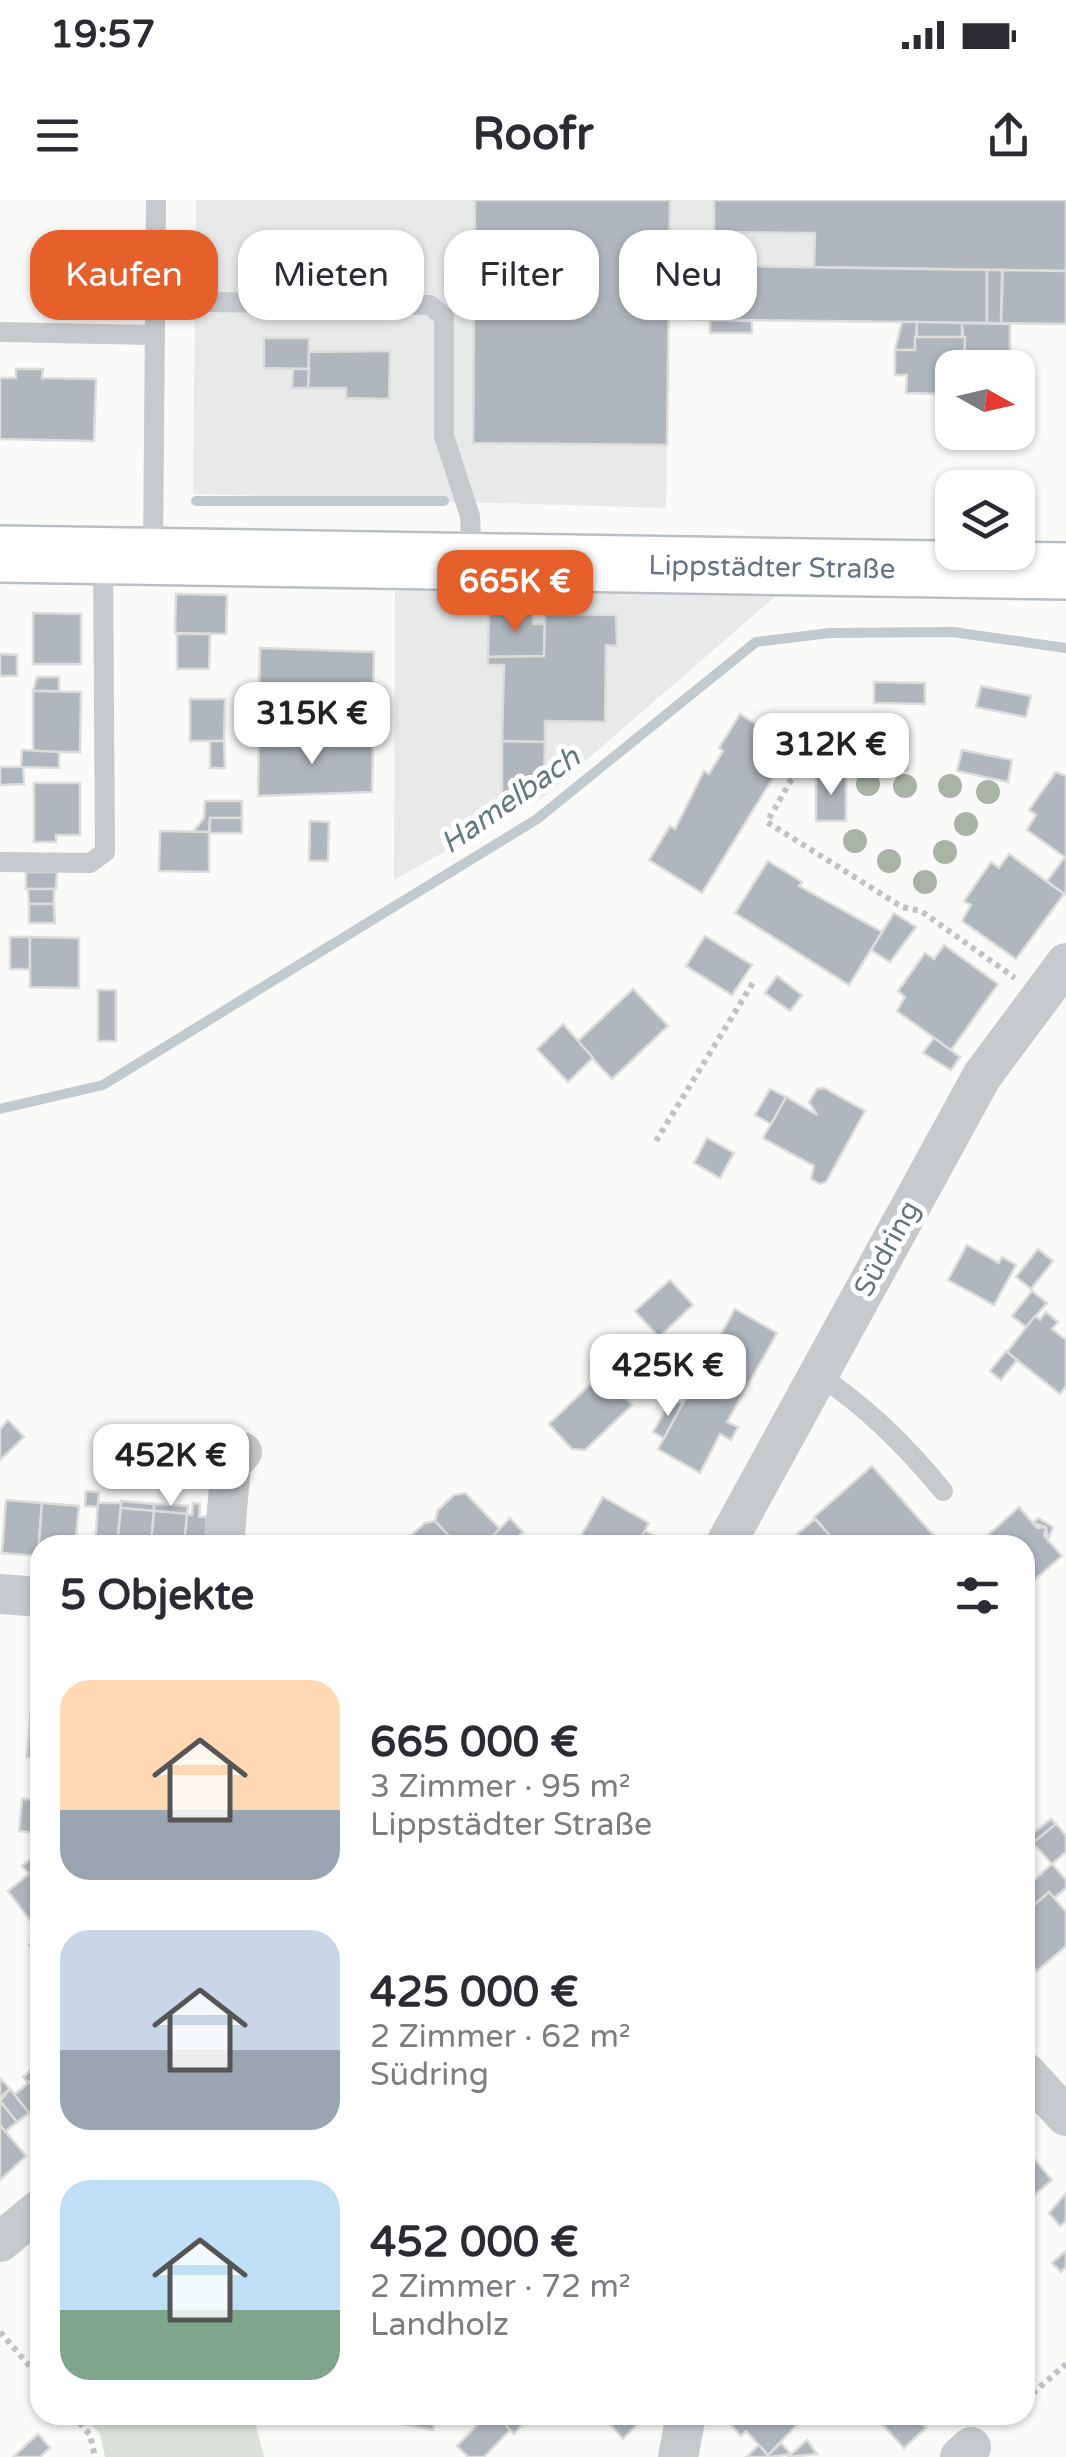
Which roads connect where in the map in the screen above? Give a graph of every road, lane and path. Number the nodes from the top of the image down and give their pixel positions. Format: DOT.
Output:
graph roads {
  1 [pos="156,200"];
  2 [pos="218,302"];
  3 [pos="0,332"];
  4 [pos="155,335"];
  5 [pos="136,542"];
  6 [pos="0,554"];
  7 [pos="472,561"];
  8 [pos="1066,572"];
  9 [pos="803,722"];
  10 [pos="0,862"];
  11 [pos="1066,963"];
  12 [pos="754,981"];
  13 [pos="1040,996"];
  14 [pos="656,1142"];
  15 [pos="817,1374"];
  16 [pos="242,1452"];
  17 [pos="943,1490"];
  18 [pos="225,1535"];
  19 [pos="730,1535"];
  20 [pos="0,1594"];
  21 [pos="30,1596"];
  22 [pos="1035,2083"];
  23 [pos="1066,2116"];
  24 [pos="30,2216"];
  25 [pos="0,2242"];
  26 [pos="0,2332"];
  27 [pos="1066,2364"];
  28 [pos="30,2366"];
  29 [pos="1035,2391"];
  30 [pos="81,2425"];
  31 [pos="684,2425"];
  32 [pos="95,2457"];
  33 [pos="648,2457"];
  34 [pos="678,2457"];
  1 -- 4 [label="lane"];
  2 -- 7 [label="lane"];
  3 -- 4 [label="lane"];
  4 -- 5 [label="lane"];
  5 -- 6 [label="street, Lippstädter Straße"];
  5 -- 7 [label="street, Lippstädter Straße"];
  5 -- 10 [label="lane"];
  7 -- 8 [label="street, Lippstädter Straße"];
  9 -- 13 [label="path"];
  11 -- 13 [label="street, Südring"];
  12 -- 14 [label="path"];
  13 -- 15 [label="street, Südring"];
  15 -- 17 [label="lane"];
  15 -- 19 [label="street, Südring"];
  16 -- 18 [label="street"];
  20 -- 21 [label="street"];
  22 -- 23 [label="street"];
  24 -- 25 [label="street"];
  26 -- 28 [label="path"];
  27 -- 29 [label="path"];
  30 -- 32 [label="path"];
  31 -- 34 [label="street"];
  33 -- 34 [label="street"];
}
